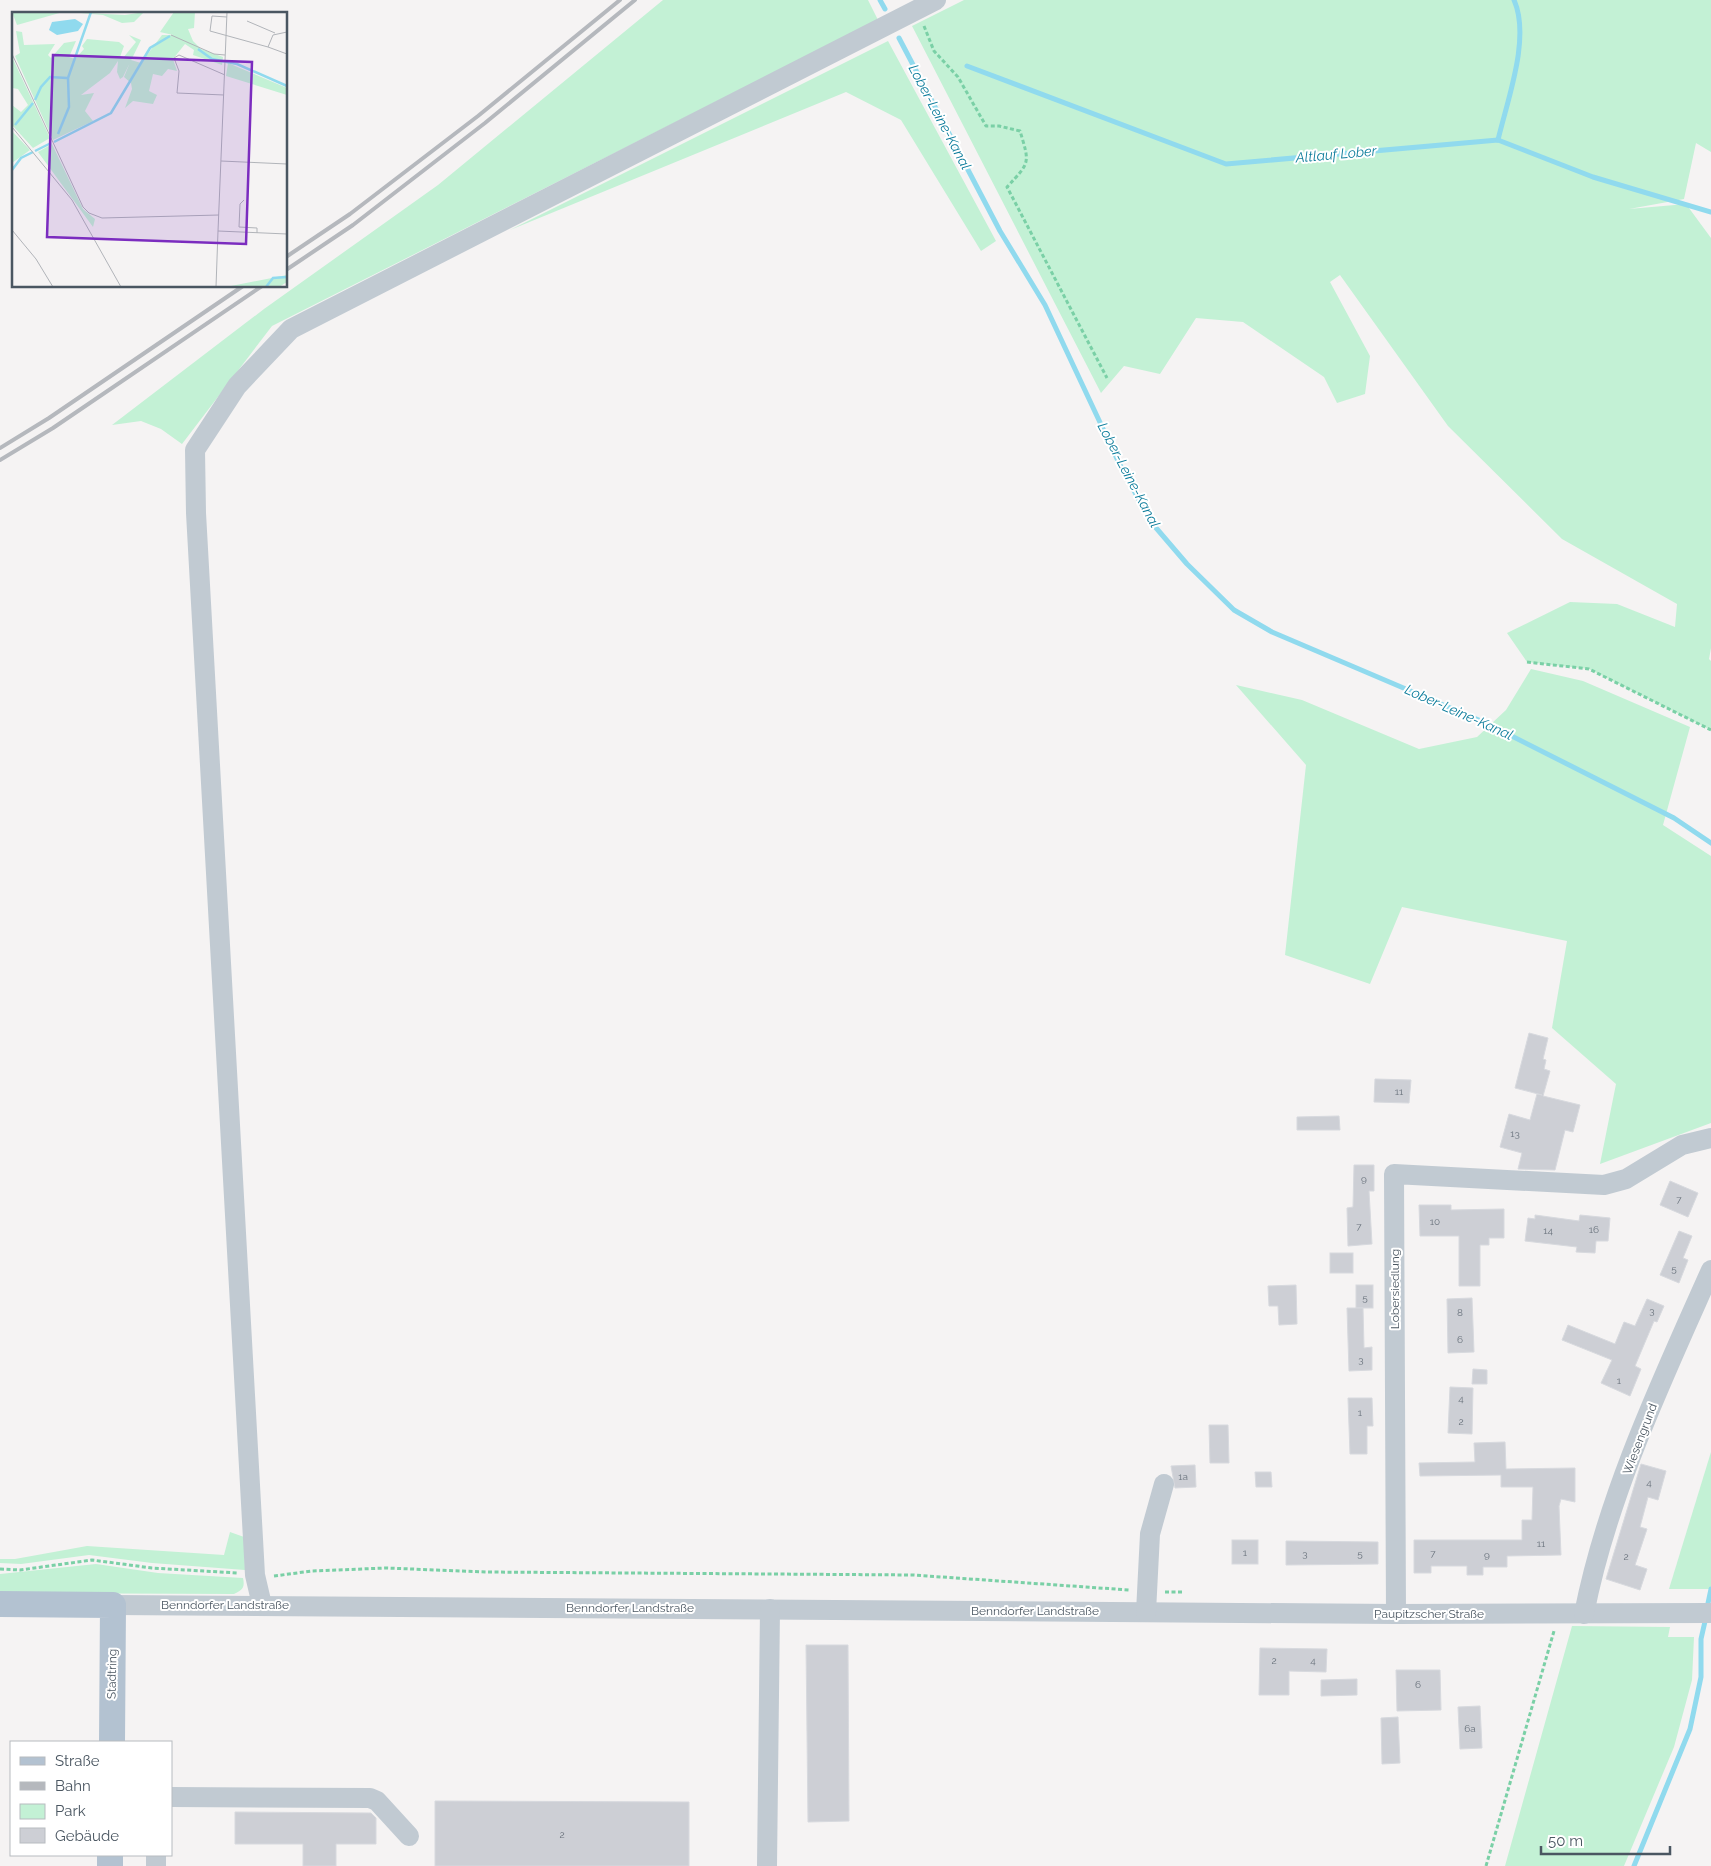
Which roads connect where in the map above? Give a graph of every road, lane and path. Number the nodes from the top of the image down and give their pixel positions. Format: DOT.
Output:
graph roads {
  1 [pos="936,0"];
  2 [pos="923,21"];
  3 [pos="1107,378"];
  4 [pos="1526,662"];
  5 [pos="1711,730"];
  6 [pos="1711,1138"];
  7 [pos="1711,1270"];
  8 [pos="1164,1484"];
  9 [pos="0,1569"];
  10 [pos="255,1574"];
  11 [pos="1148,1591"];
  12 [pos="0,1604"];
  13 [pos="113,1605"];
  14 [pos="262,1605"];
  15 [pos="770,1609"];
  16 [pos="1146,1612"];
  17 [pos="1711,1613"];
  18 [pos="1396,1614"];
  19 [pos="1559,1614"];
  20 [pos="1584,1614"];
  21 [pos="112,1741"];
  22 [pos="172,1797"];
  23 [pos="409,1836"];
  24 [pos="767,1866"];
  25 [pos="1486,1866"];
  1 -- 10 [label="street"];
  2 -- 3 [label="path"];
  4 -- 5 [label="path"];
  6 -- 18 [label="street, Lobersiedlung"];
  7 -- 20 [label="street, Wiesengrund"];
  8 -- 11 [label="street"];
  9 -- 10 [label="path"];
  10 -- 11 [label="path"];
  10 -- 14 [label="street"];
  11 -- 16 [label="street"];
  12 -- 13 [label="main road"];
  13 -- 14 [label="street, Benndorfer Landstraße"];
  13 -- 21 [label="main road, Stadtring"];
  14 -- 15 [label="street, Benndorfer Landstraße"];
  15 -- 16 [label="street, Benndorfer Landstraße"];
  15 -- 24 [label="street"];
  16 -- 18 [label="street, Paupitzscher Straße"];
  17 -- 20 [label="street, Paupitzscher Straße"];
  18 -- 19 [label="street, Paupitzscher Straße"];
  19 -- 20 [label="street, Paupitzscher Straße"];
  19 -- 25 [label="path"];
  22 -- 23 [label="street"];
}
